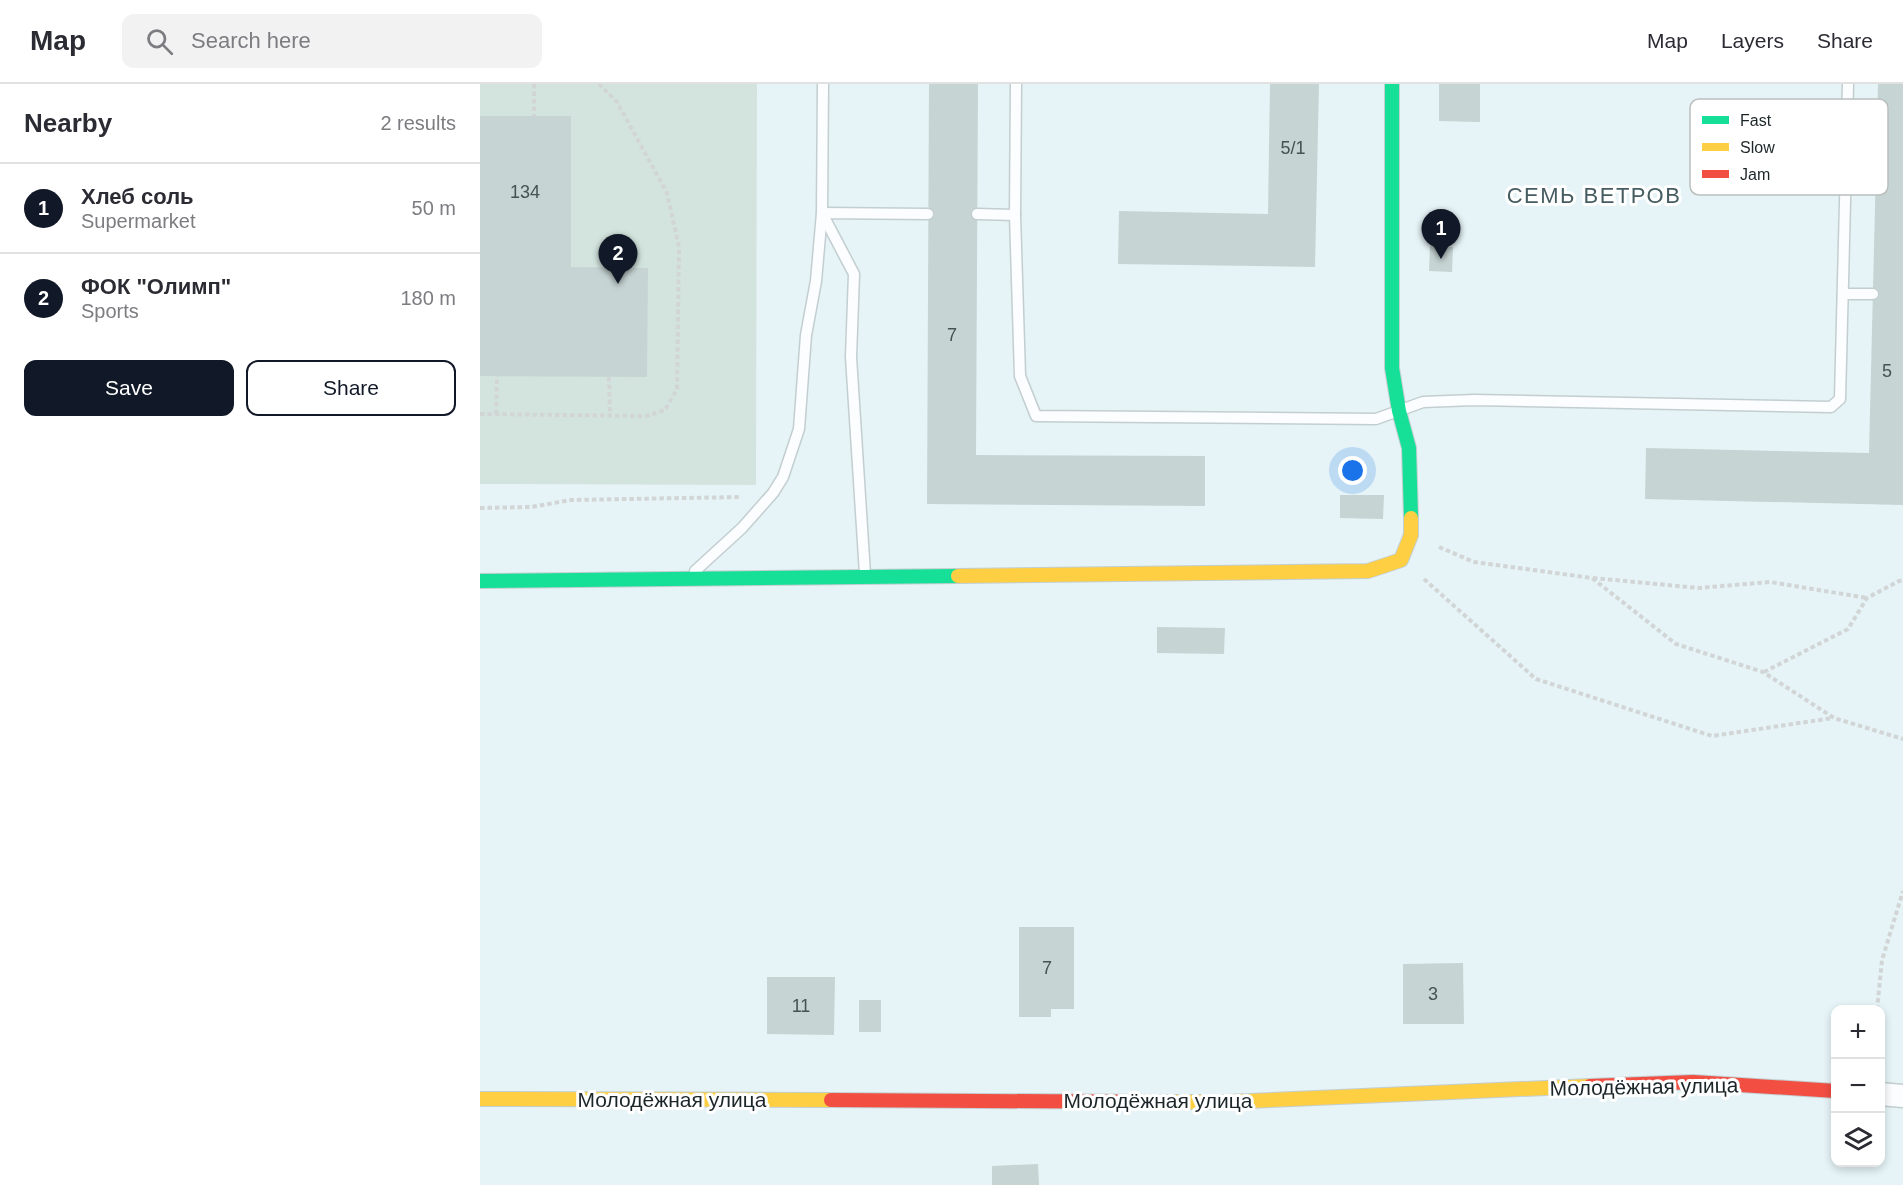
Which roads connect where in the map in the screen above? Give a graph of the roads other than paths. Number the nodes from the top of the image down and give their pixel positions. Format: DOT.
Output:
graph roads {
  1 [pos="823,84"];
  2 [pos="1016,84"];
  3 [pos="1392,84"];
  4 [pos="1848,84"];
  5 [pos="1848,99"];
  6 [pos="1845,195"];
  7 [pos="822,213"];
  8 [pos="928,214"];
  9 [pos="977,214"];
  10 [pos="1015,215"];
  11 [pos="1843,294"];
  12 [pos="1873,294"];
  13 [pos="1399,411"];
  14 [pos="865,575"];
  15 [pos="688,578"];
  16 [pos="480,581"];
  17 [pos="1831,1091"];
  18 [pos="1885,1094"];
  19 [pos="1903,1096"];
  20 [pos="480,1099"];
  1 -- 7 [label="lane"];
  2 -- 10 [label="lane"];
  3 -- 13 [label="street"];
  4 -- 5 [label="lane"];
  6 -- 11 [label="lane"];
  7 -- 8 [label="lane"];
  7 -- 14 [label="lane"];
  7 -- 15 [label="lane"];
  9 -- 10 [label="lane"];
  10 -- 13 [label="lane"];
  11 -- 12 [label="lane"];
  11 -- 13 [label="lane"];
  13 -- 14 [label="street"];
  14 -- 15 [label="street"];
  15 -- 16 [label="street"];
  17 -- 20 [label="street, Молодёжная улица"];
  18 -- 19 [label="street"];
}
